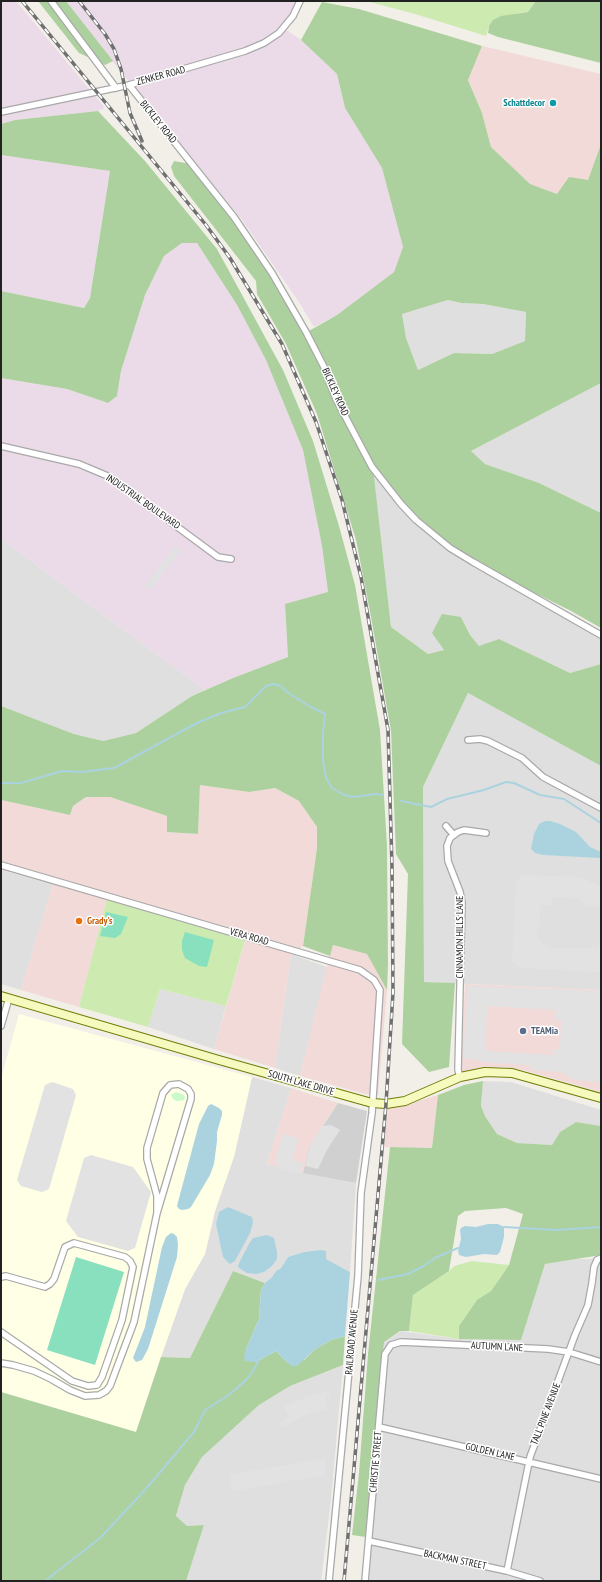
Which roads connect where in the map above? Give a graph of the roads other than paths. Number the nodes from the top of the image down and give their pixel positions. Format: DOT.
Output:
graph roads {
  1 [pos="51,1"];
  2 [pos="300,1"];
  3 [pos="129,85"];
  4 [pos="116,88"];
  5 [pos="1,112"];
  6 [pos="1,446"];
  7 [pos="231,559"];
  8 [pos="601,635"];
  9 [pos="468,740"];
  10 [pos="601,808"];
  11 [pos="446,826"];
  12 [pos="486,833"];
  13 [pos="453,834"];
  14 [pos="1,865"];
  15 [pos="5,997"];
  16 [pos="1,1026"];
  17 [pos="460,1077"];
  18 [pos="601,1098"];
  19 [pos="372,1103"];
  20 [pos="156,1213"];
  21 [pos="599,1259"];
  22 [pos="1,1277"];
  23 [pos="1,1332"];
  24 [pos="391,1345"];
  25 [pos="569,1352"];
  26 [pos="601,1362"];
  27 [pos="1,1364"];
  28 [pos="379,1427"];
  29 [pos="529,1461"];
  30 [pos="601,1479"];
  31 [pos="369,1541"];
  32 [pos="507,1571"];
  33 [pos="329,1581"];
  34 [pos="365,1581"];
  35 [pos="540,1581"];
  1 -- 4 [label="street"];
  2 -- 3 [label="street, ZENKER ROAD"];
  3 -- 4 [label="street, ZENKER ROAD"];
  3 -- 8 [label="street, BICKLEY ROAD"];
  4 -- 5 [label="street, ZENKER ROAD"];
  6 -- 7 [label="street, INDUSTRIAL BOULEVARD"];
  9 -- 10 [label="street"];
  11 -- 13 [label="street"];
  12 -- 13 [label="street"];
  13 -- 17 [label="street, CINNAMON HILLS LANE"];
  14 -- 19 [label="street, VERA ROAD"];
  15 -- 16 [label="street"];
  15 -- 19 [label="main road, SOUTH LAKE DRIVE"];
  17 -- 18 [label="main road, SOUTH LAKE DRIVE"];
  17 -- 19 [label="main road, SOUTH LAKE DRIVE"];
  19 -- 33 [label="street, RAILROAD AVENUE"];
  20 -- 20 [label="street"];
  20 -- 27 [label="street"];
  21 -- 25 [label="street, TALL PINE AVENUE"];
  22 -- 23 [label="street"];
  24 -- 25 [label="street, AUTUMN LANE"];
  24 -- 28 [label="street, CHRISTIE STREET"];
  25 -- 26 [label="street, AUTUMN LANE"];
  25 -- 29 [label="street, TALL PINE AVENUE"];
  28 -- 29 [label="street, GOLDEN LANE"];
  28 -- 31 [label="street, CHRISTIE STREET"];
  29 -- 30 [label="street, GOLDEN LANE"];
  29 -- 32 [label="street, TALL PINE AVENUE"];
  31 -- 32 [label="street, BACKMAN STREET"];
  31 -- 34 [label="street, CHRISTIE STREET"];
  32 -- 35 [label="street, BACKMAN STREET"];
}
